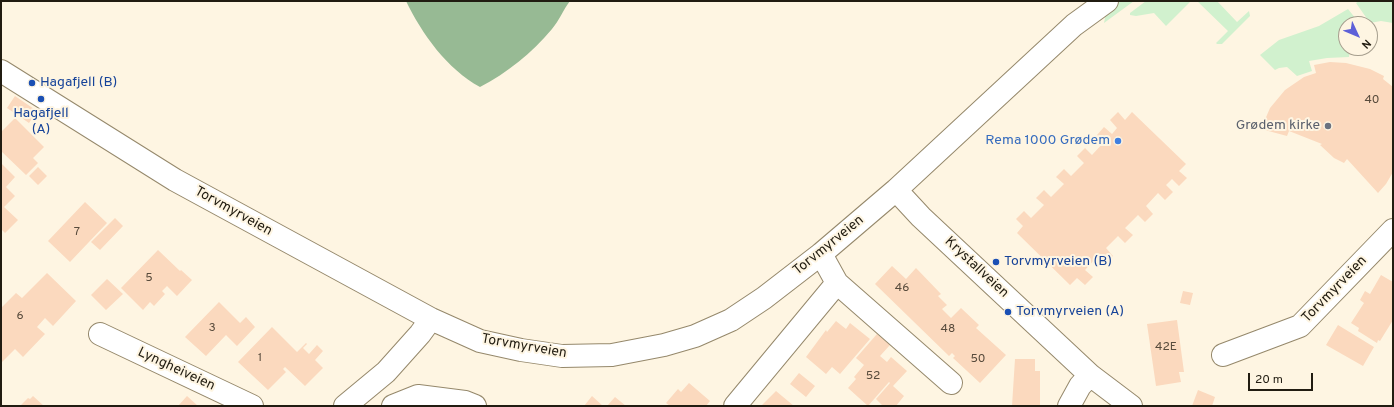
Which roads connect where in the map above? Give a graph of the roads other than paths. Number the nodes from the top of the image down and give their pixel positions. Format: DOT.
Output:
graph roads {
  1 [pos="1107,1"];
  2 [pos="1,71"];
  3 [pos="896,190"];
  4 [pos="1393,230"];
  5 [pos="821,254"];
  6 [pos="837,283"];
  7 [pos="431,319"];
  8 [pos="100,334"];
  9 [pos="1223,355"];
  10 [pos="1090,375"];
  11 [pos="951,383"];
  12 [pos="252,406"];
  13 [pos="345,406"];
  14 [pos="393,406"];
  15 [pos="475,406"];
  16 [pos="735,406"];
  17 [pos="1069,406"];
  18 [pos="1131,406"];
  1 -- 3 [label="street, Torvmyrveien"];
  2 -- 7 [label="street, Torvmyrveien"];
  3 -- 5 [label="street, Torvmyrveien"];
  3 -- 10 [label="street, Krystallveien"];
  4 -- 9 [label="street, Torvmyrveien"];
  5 -- 6 [label="street"];
  5 -- 7 [label="street, Torvmyrveien"];
  6 -- 11 [label="street"];
  6 -- 16 [label="street"];
  7 -- 13 [label="street"];
  8 -- 12 [label="street, Lyngheiveien"];
  10 -- 17 [label="street"];
  10 -- 18 [label="street, Krystallveien"];
  14 -- 15 [label="street"];
}
